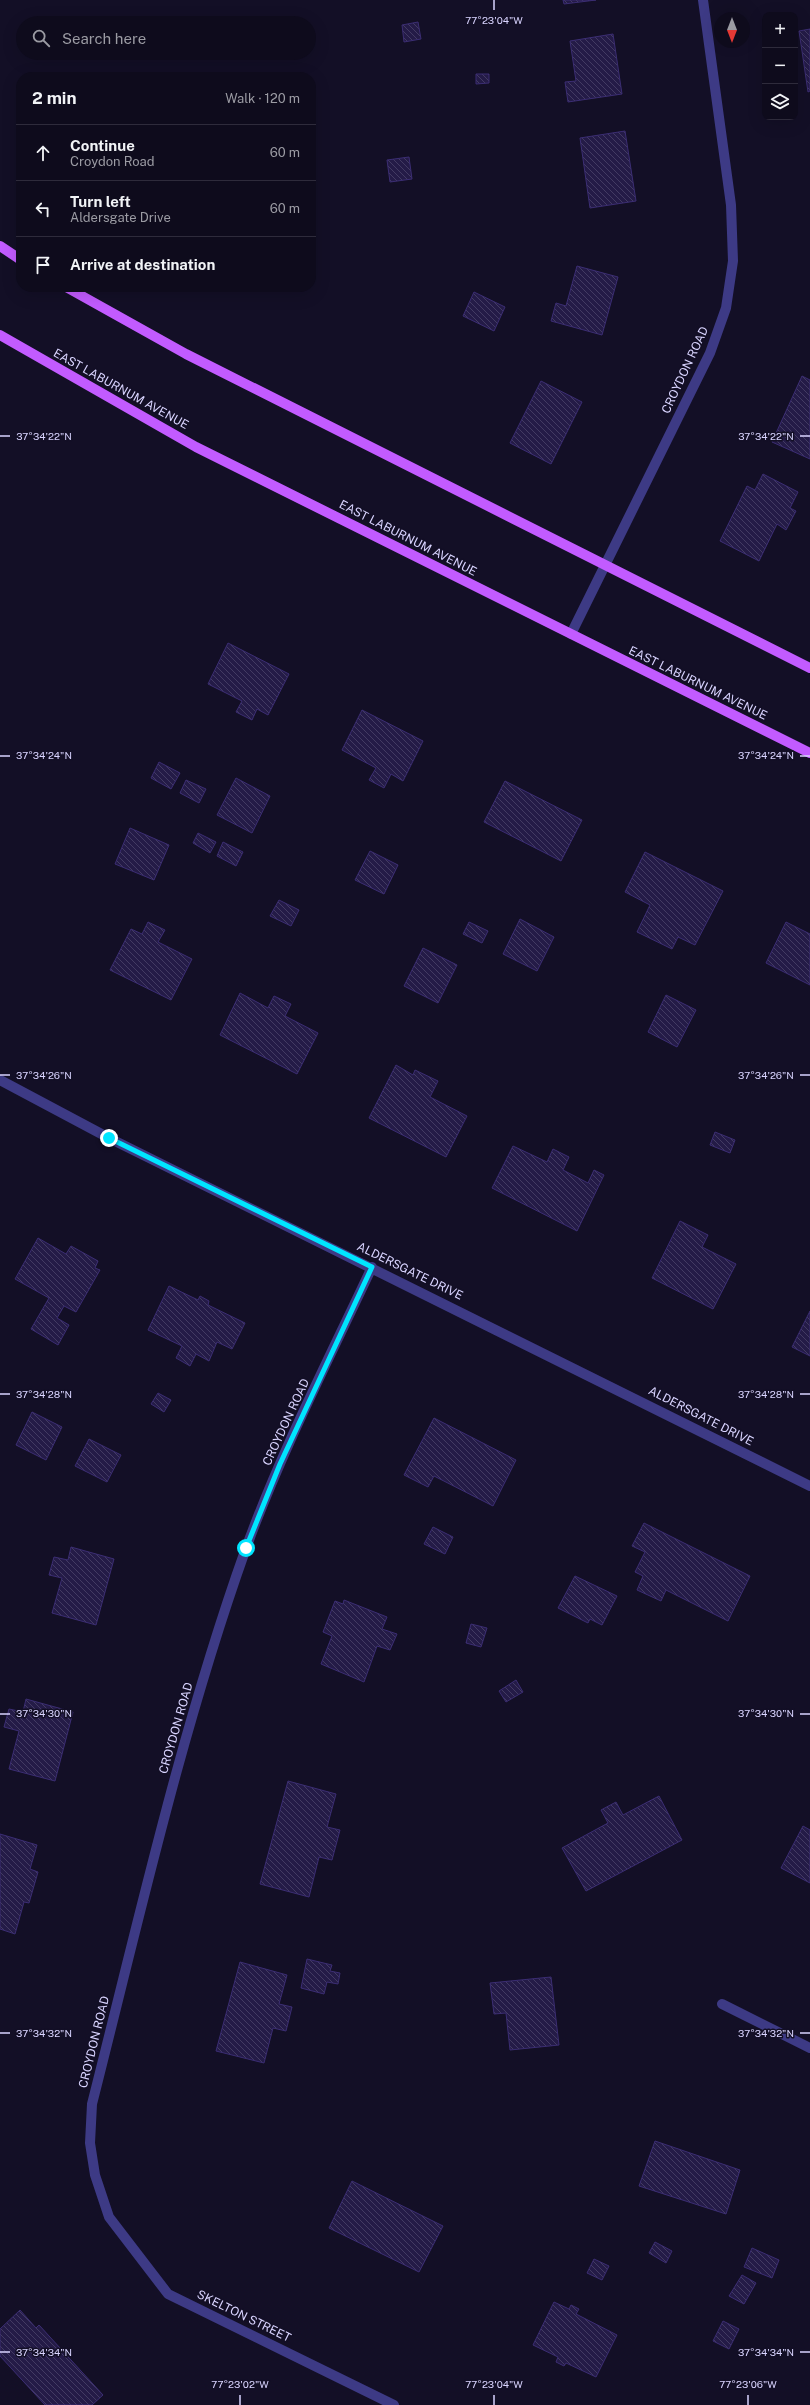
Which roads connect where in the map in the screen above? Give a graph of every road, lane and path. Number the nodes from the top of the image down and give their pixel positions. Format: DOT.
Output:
graph roads {
  1 [pos="703,0"];
  2 [pos="0,246"];
  3 [pos="16,257"];
  4 [pos="75,292"];
  5 [pos="0,335"];
  6 [pos="605,565"];
  7 [pos="571,634"];
  8 [pos="810,668"];
  9 [pos="810,753"];
  10 [pos="0,1080"];
  11 [pos="372,1267"];
  12 [pos="810,1486"];
  13 [pos="722,2004"];
  14 [pos="810,2048"];
  15 [pos="109,2217"];
  16 [pos="394,2405"];
  1 -- 6 [label="street, CROYDON ROAD"];
  2 -- 3 [label="main road"];
  4 -- 6 [label="main road"];
  5 -- 7 [label="main road, EAST LABURNUM AVENUE"];
  6 -- 7 [label="street, CROYDON ROAD"];
  6 -- 8 [label="main road"];
  7 -- 9 [label="main road, EAST LABURNUM AVENUE"];
  10 -- 11 [label="street, ALDERSGATE DRIVE"];
  11 -- 12 [label="street, ALDERSGATE DRIVE"];
  11 -- 15 [label="street, CROYDON ROAD"];
  13 -- 14 [label="street"];
  15 -- 16 [label="street, SKELTON STREET"];
}
